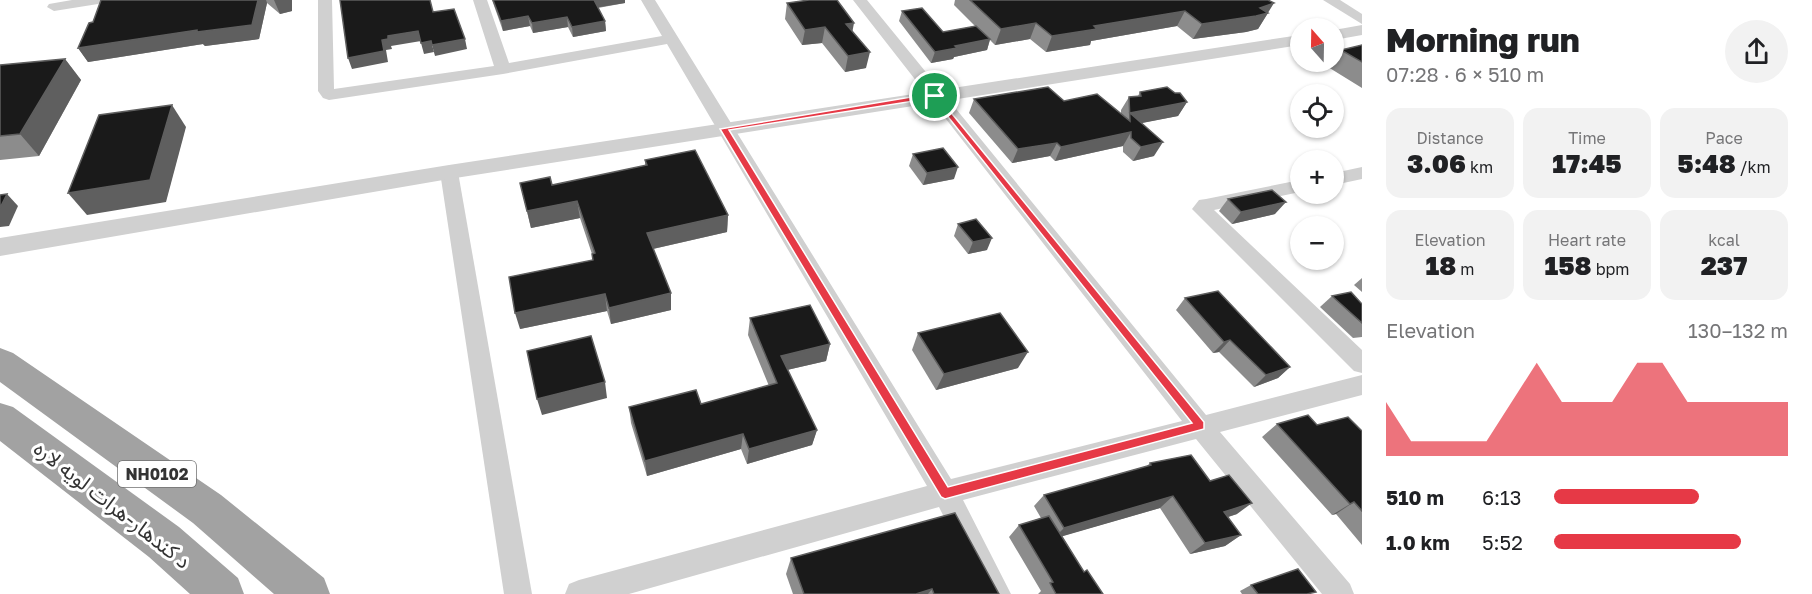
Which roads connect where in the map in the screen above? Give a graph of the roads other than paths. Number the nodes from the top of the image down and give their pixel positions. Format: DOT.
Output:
graph roads {
  1 [pos="99,0"];
  2 [pos="325,0"];
  3 [pos="480,0"];
  4 [pos="648,0"];
  5 [pos="860,0"];
  6 [pos="1330,0"];
  7 [pos="54,7"];
  8 [pos="1362,20"];
  9 [pos="1362,30"];
  10 [pos="1344,33"];
  11 [pos="670,39"];
  12 [pos="1290,42"];
  13 [pos="503,69"];
  14 [pos="935,96"];
  15 [pos="724,129"];
  16 [pos="449,172"];
  17 [pos="1362,173"];
  18 [pos="1344,177"];
  19 [pos="1290,188"];
  20 [pos="0,247"];
  21 [pos="0,363"];
  22 [pos="1362,364"];
  23 [pos="1362,385"];
  24 [pos="0,419"];
  25 [pos="1200,426"];
  26 [pos="945,493"];
  27 [pos="222,594"];
  28 [pos="308,594"];
  29 [pos="518,594"];
  30 [pos="579,594"];
  31 [pos="997,594"];
  32 [pos="1340,594"];
  1 -- 7 [label="street"];
  2 -- 13 [label="street"];
  3 -- 13 [label="street"];
  4 -- 11 [label="street"];
  5 -- 14 [label="street"];
  6 -- 8 [label="street"];
  9 -- 10 [label="street"];
  11 -- 13 [label="street"];
  11 -- 15 [label="street"];
  12 -- 14 [label="street"];
  14 -- 15 [label="street"];
  14 -- 25 [label="street"];
  15 -- 16 [label="street"];
  15 -- 26 [label="street"];
  16 -- 20 [label="street"];
  16 -- 29 [label="street"];
  17 -- 18 [label="street"];
  19 -- 22 [label="street"];
  21 -- 28 [label="highway, NH0102"];
  23 -- 25 [label="street"];
  24 -- 27 [label="highway, د کندهار-هرات لويه لاره / NH0102"];
  25 -- 26 [label="street"];
  25 -- 32 [label="street"];
  26 -- 30 [label="street"];
  26 -- 31 [label="street"];
}
